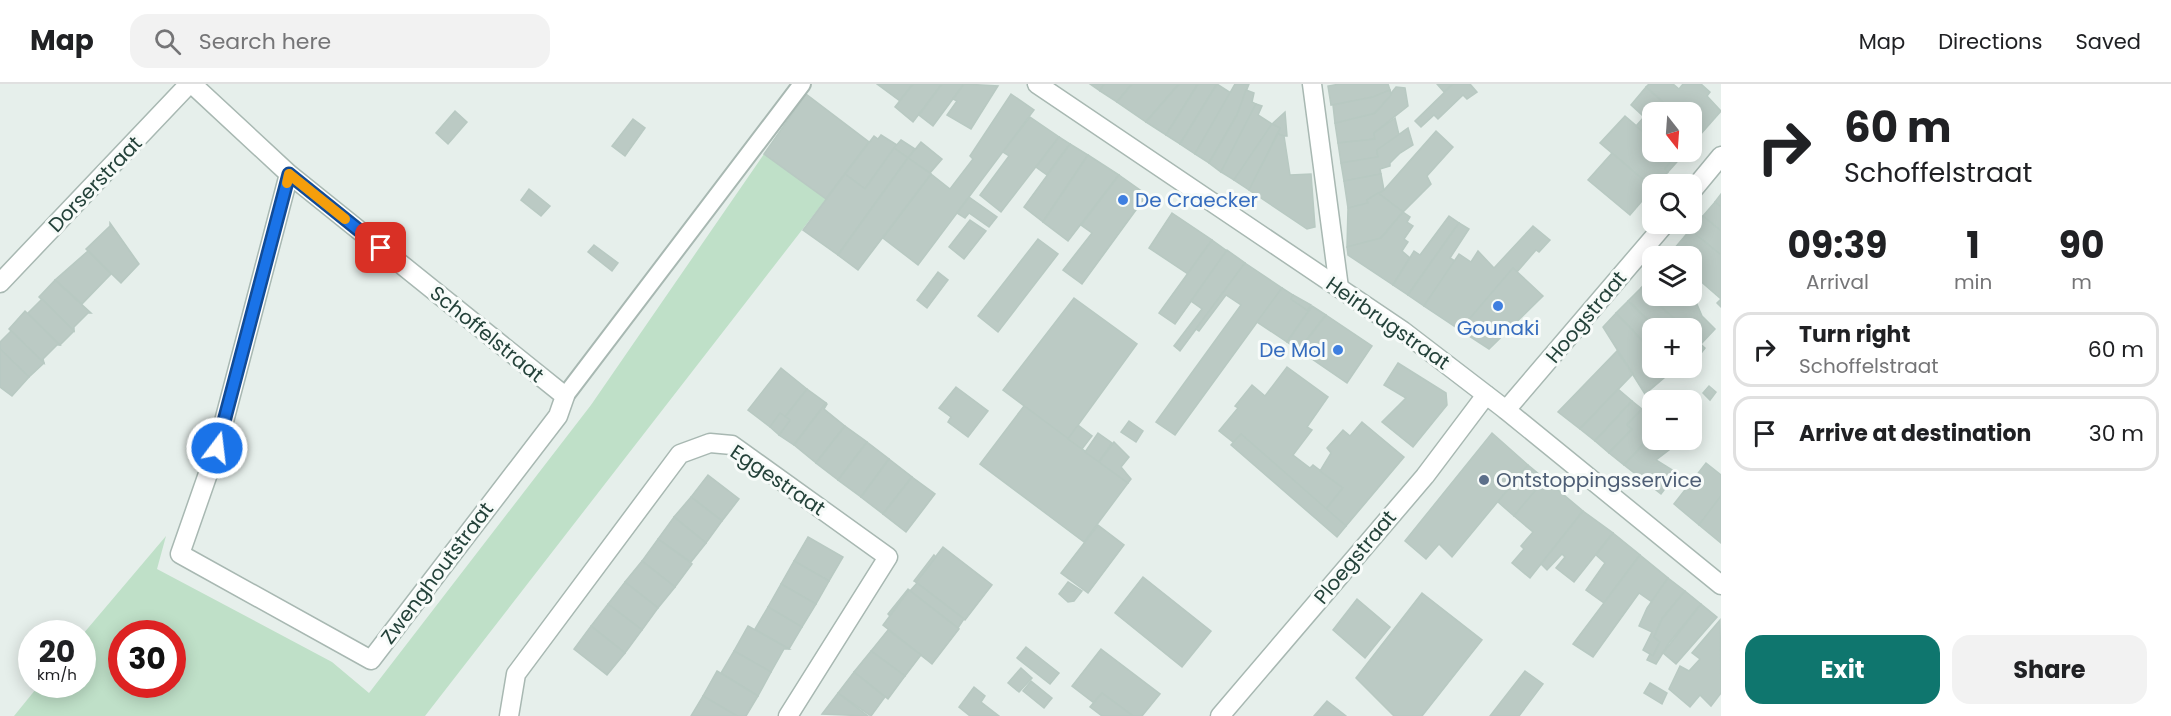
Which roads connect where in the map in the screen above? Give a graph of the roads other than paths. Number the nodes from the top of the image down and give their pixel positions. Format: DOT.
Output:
graph roads {
  1 [pos="190,84"];
  2 [pos="802,84"];
  3 [pos="1037,84"];
  4 [pos="1312,84"];
  5 [pos="1721,156"];
  6 [pos="289,174"];
  7 [pos="1702,179"];
  8 [pos="1656,234"];
  9 [pos="0,283"];
  10 [pos="1339,288"];
  11 [pos="1486,395"];
  12 [pos="565,396"];
  13 [pos="1506,410"];
  14 [pos="1721,585"];
  15 [pos="509,716"];
  16 [pos="788,716"];
  17 [pos="1220,716"];
  1 -- 6 [label="street, Schoffelstraat"];
  1 -- 9 [label="street, Dorserstraat"];
  2 -- 12 [label="lane"];
  3 -- 10 [label="street, Heirbrugstraat"];
  4 -- 10 [label="street"];
  5 -- 7 [label="street"];
  6 -- 12 [label="street, Schoffelstraat"];
  6 -- 12 [label="street, Zwenghoutstraat"];
  8 -- 13 [label="street, Hoogstraat"];
  10 -- 11 [label="street, Heirbrugstraat"];
  11 -- 13 [label="street, Heirbrugstraat"];
  11 -- 17 [label="street, Ploegstraat"];
  13 -- 14 [label="street, Heirbrugstraat"];
  15 -- 16 [label="street, Eggestraat"];
}
